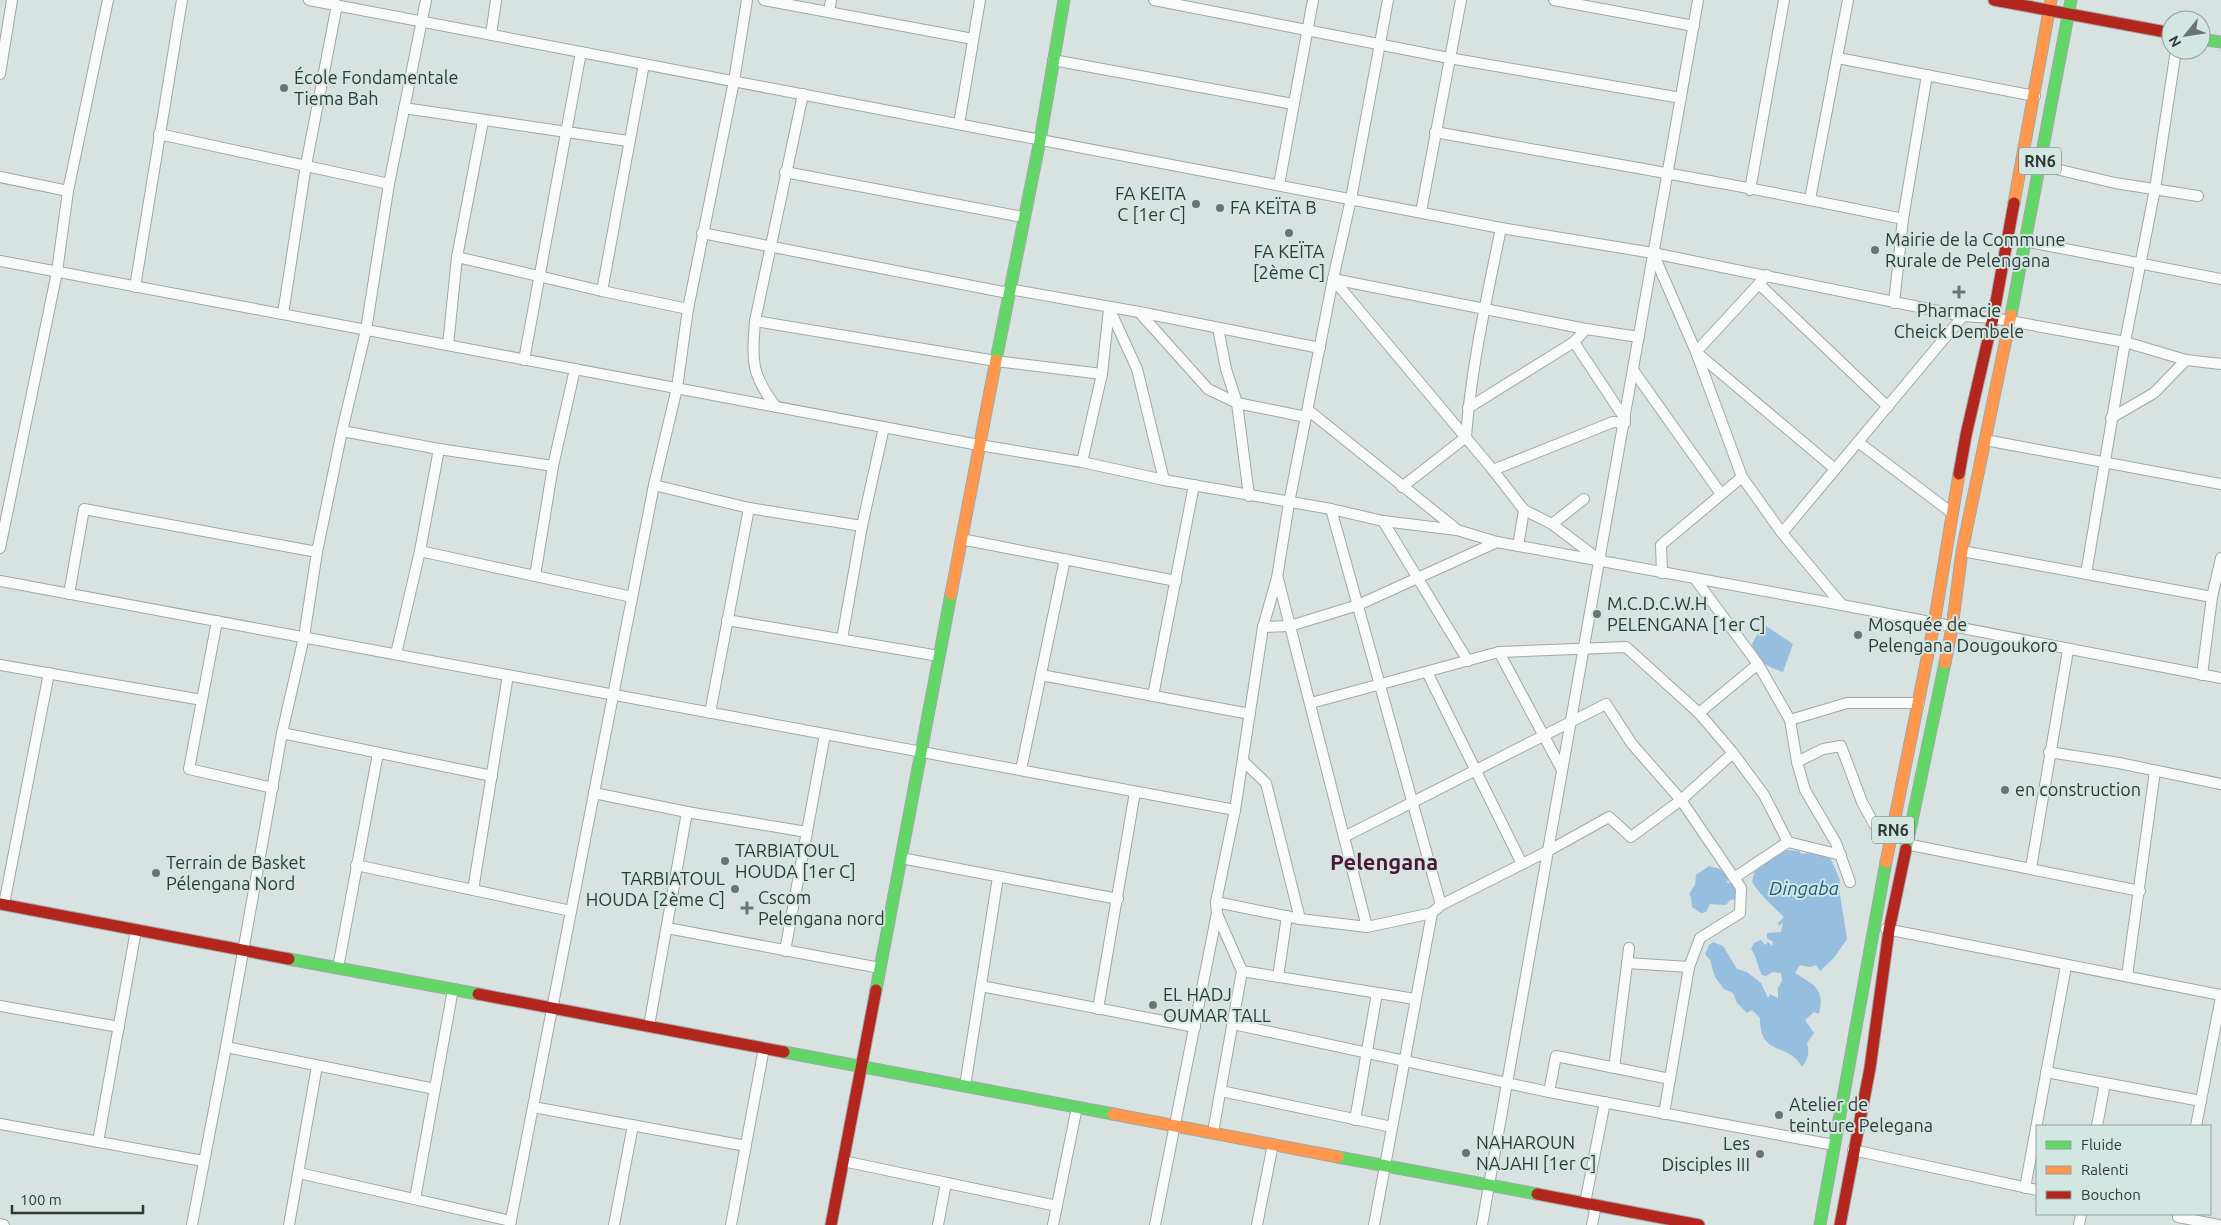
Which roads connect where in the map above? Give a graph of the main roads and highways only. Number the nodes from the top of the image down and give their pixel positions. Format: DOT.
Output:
graph roads {
  1 [pos="1064,0"];
  2 [pos="1994,0"];
  3 [pos="2072,0"];
  4 [pos="2050,5"];
  5 [pos="2068,14"];
  6 [pos="2161,31"];
  7 [pos="2,904"];
  8 [pos="861,1067"];
  9 [pos="831,1225"];
  10 [pos="1695,1225"];
  11 [pos="1820,1225"];
  12 [pos="1840,1225"];
  1 -- 8 [label="main road"];
  2 -- 4 [label="main road"];
  3 -- 5 [label="main road, RN6"];
  4 -- 5 [label="main road"];
  4 -- 11 [label="main road, RN6"];
  5 -- 6 [label="main road"];
  5 -- 12 [label="main road, RN6"];
  7 -- 8 [label="main road"];
  8 -- 9 [label="main road"];
  8 -- 10 [label="main road"];
}
